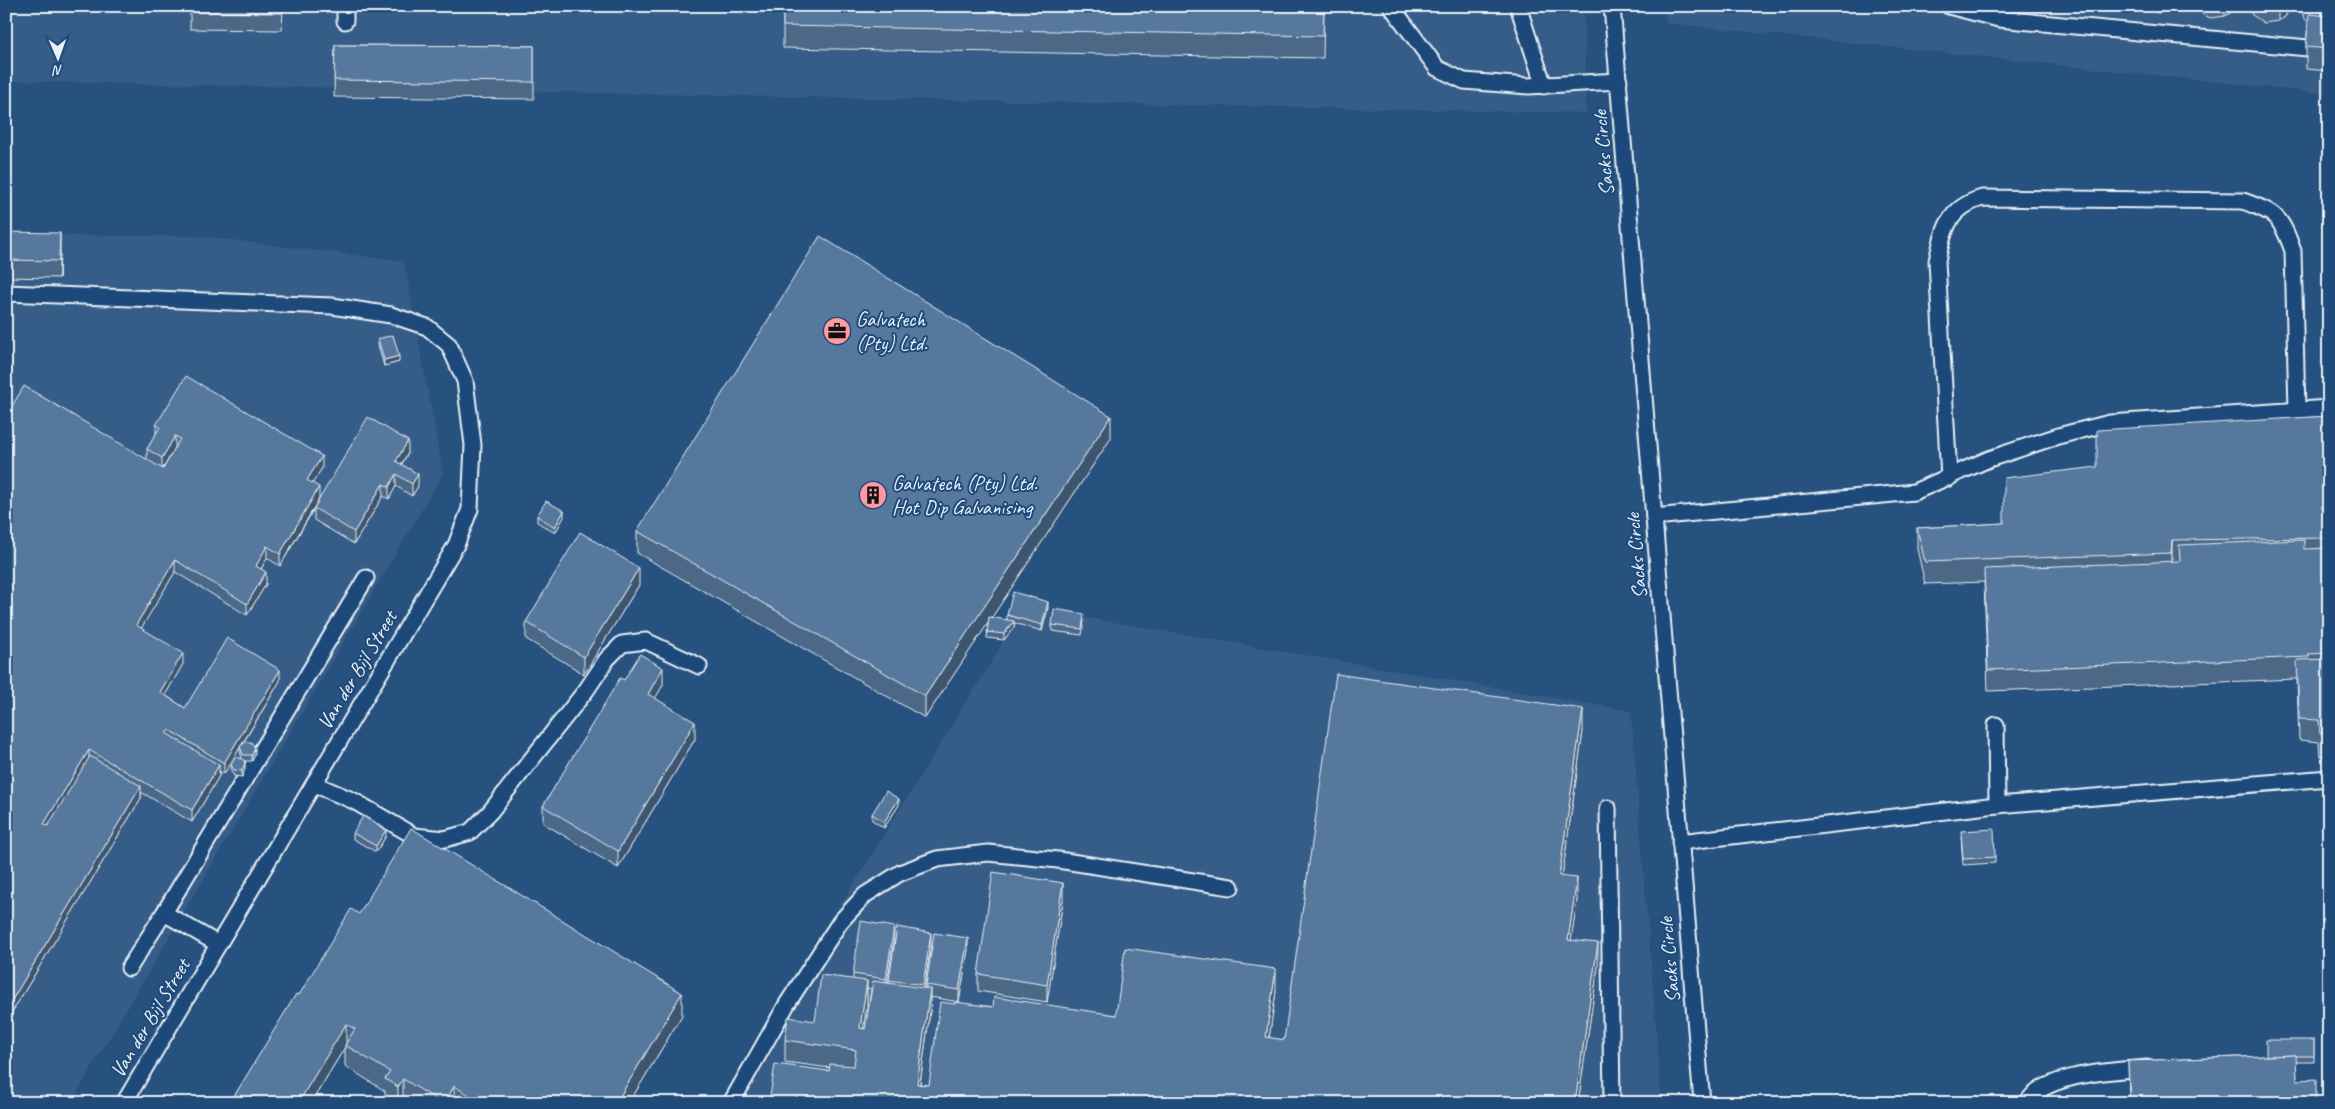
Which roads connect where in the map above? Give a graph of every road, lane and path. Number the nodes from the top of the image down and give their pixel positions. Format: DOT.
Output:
graph roads {
  1 [pos="1391,6"];
  2 [pos="1518,6"];
  3 [pos="1612,6"];
  4 [pos="1949,6"];
  5 [pos="2329,50"];
  6 [pos="1619,81"];
  7 [pos="1544,86"];
  8 [pos="6,293"];
  9 [pos="2329,408"];
  10 [pos="2297,410"];
  11 [pos="1949,478"];
  12 [pos="1654,517"];
  13 [pos="366,578"];
  14 [pos="699,666"];
  15 [pos="1996,724"];
  16 [pos="2329,778"];
  17 [pos="314,784"];
  18 [pos="1997,805"];
  19 [pos="1608,808"];
  20 [pos="1680,842"];
  21 [pos="1231,887"];
  22 [pos="164,913"];
  23 [pos="218,944"];
  24 [pos="129,968"];
  25 [pos="2166,1066"];
  26 [pos="124,1103"];
  27 [pos="731,1103"];
  28 [pos="1612,1103"];
  29 [pos="1702,1103"];
  30 [pos="2027,1103"];
  1 -- 7 [label="lane"];
  2 -- 7 [label="lane"];
  3 -- 6 [label="lane, Sacks Circle"];
  4 -- 5 [label="lane"];
  6 -- 7 [label="lane"];
  6 -- 12 [label="lane, Sacks Circle"];
  8 -- 17 [label="lane, Van der Bijl Street"];
  9 -- 10 [label="lane"];
  10 -- 11 [label="lane"];
  10 -- 11 [label="lane"];
  11 -- 12 [label="lane"];
  12 -- 20 [label="lane, Sacks Circle"];
  13 -- 22 [label="lane"];
  14 -- 17 [label="lane"];
  15 -- 18 [label="lane"];
  16 -- 18 [label="lane"];
  17 -- 23 [label="lane, Van der Bijl Street"];
  18 -- 20 [label="lane"];
  19 -- 28 [label="lane"];
  20 -- 29 [label="lane, Sacks Circle"];
  21 -- 27 [label="lane"];
  22 -- 23 [label="lane"];
  22 -- 24 [label="lane"];
  23 -- 26 [label="lane, Van der Bijl Street"];
  25 -- 30 [label="lane"];
}
